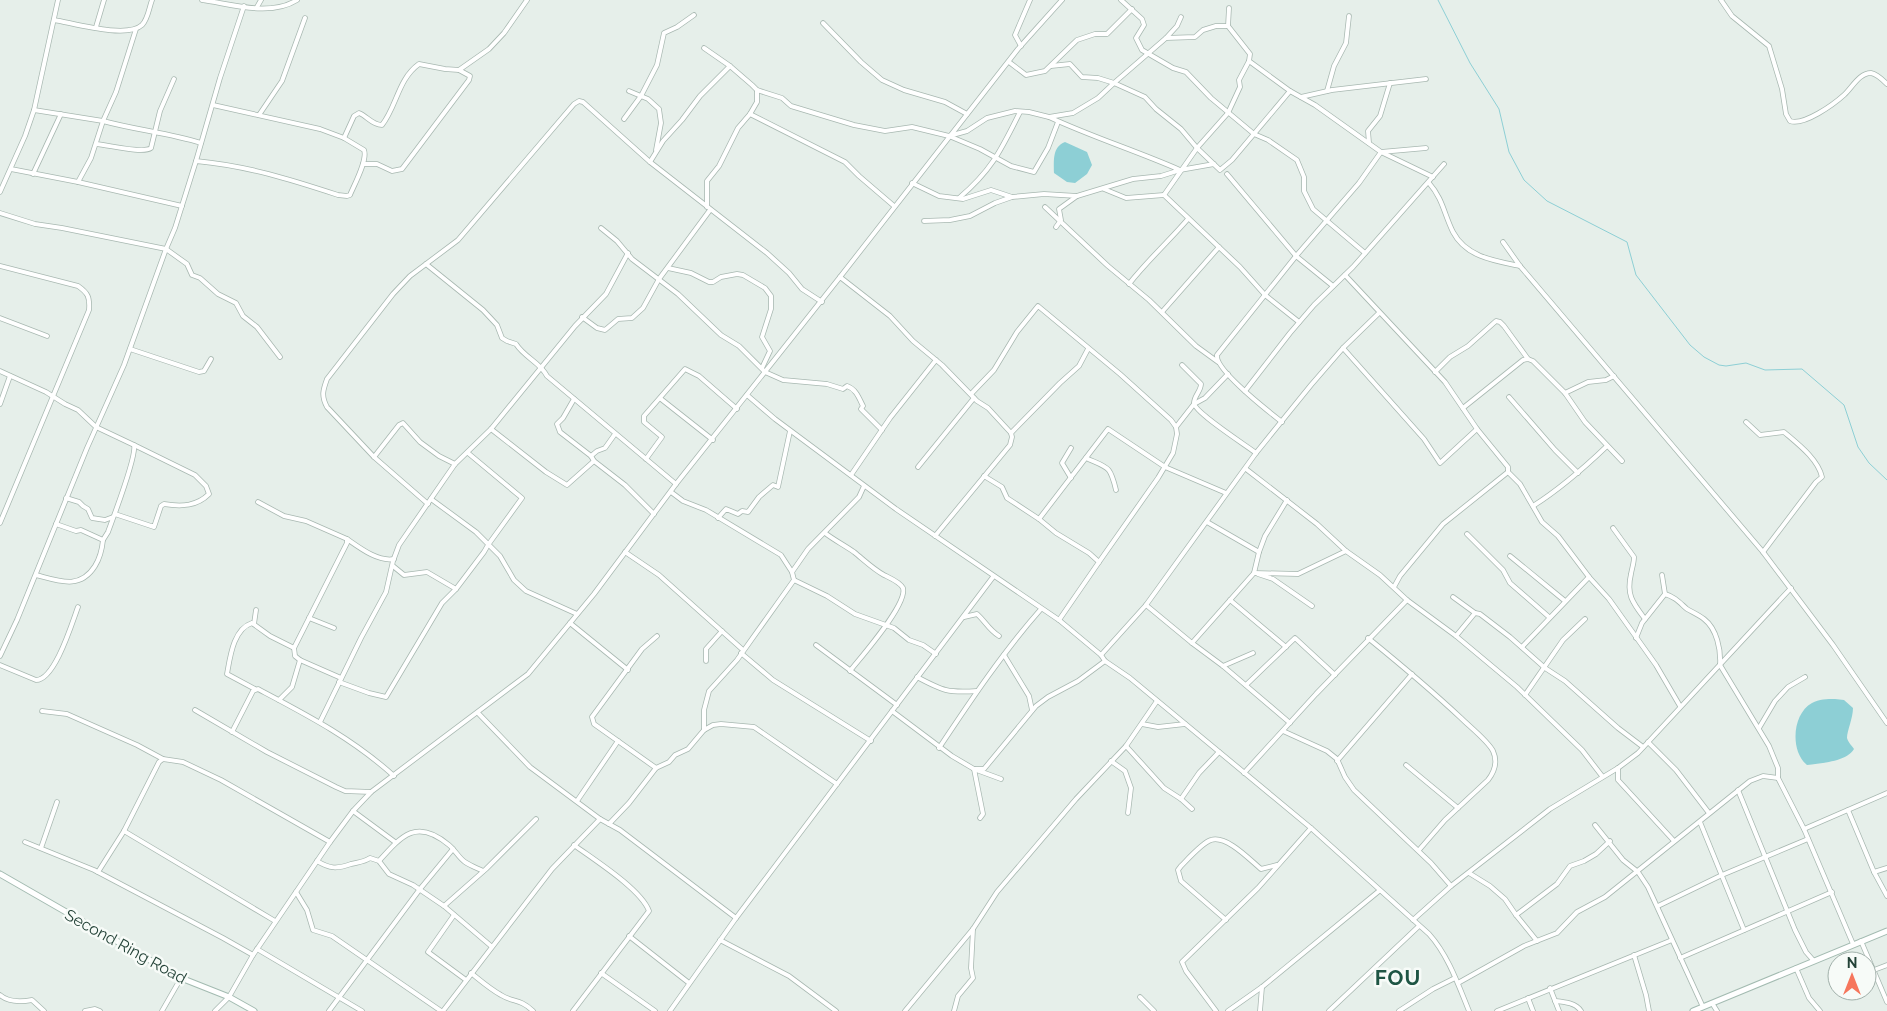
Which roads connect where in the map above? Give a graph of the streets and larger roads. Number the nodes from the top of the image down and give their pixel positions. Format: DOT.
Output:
graph roads {
  1 [pos="58,0"];
  2 [pos="104,0"];
  3 [pos="152,0"];
  4 [pos="202,0"];
  5 [pos="260,0"];
  6 [pos="297,0"];
  7 [pos="527,0"];
  8 [pos="1030,0"];
  9 [pos="1062,0"];
  10 [pos="1121,0"];
  11 [pos="1721,0"];
  12 [pos="211,1"];
  13 [pos="244,6"];
  14 [pos="258,7"];
  15 [pos="1229,8"];
  16 [pos="1132,9"];
  17 [pos="694,15"];
  18 [pos="1349,16"];
  19 [pos="1180,17"];
  20 [pos="305,18"];
  21 [pos="54,20"];
  22 [pos="823,23"];
  23 [pos="1228,26"];
  24 [pos="96,27"];
  25 [pos="136,29"];
  26 [pos="1166,38"];
  27 [pos="1021,46"];
  28 [pos="704,48"];
  29 [pos="1148,54"];
  30 [pos="1249,61"];
  31 [pos="1009,62"];
  32 [pos="730,66"];
  33 [pos="1051,66"];
  34 [pos="459,70"];
  35 [pos="1426,79"];
  36 [pos="174,80"];
  37 [pos="1114,83"];
  38 [pos="1390,83"];
  39 [pos="1887,84"];
  40 [pos="757,90"];
  41 [pos="629,91"];
  42 [pos="1290,91"];
  43 [pos="1327,91"];
  44 [pos="641,96"];
  45 [pos="1301,97"];
  46 [pos="212,105"];
  47 [pos="34,110"];
  48 [pos="1020,112"];
  49 [pos="1228,113"];
  50 [pos="60,114"];
  51 [pos="750,114"];
  52 [pos="967,114"];
  53 [pos="259,115"];
  54 [pos="1049,117"];
  55 [pos="624,119"];
  56 [pos="103,122"];
  57 [pos="1058,122"];
  58 [pos="156,133"];
  59 [pos="1254,134"];
  60 [pos="949,136"];
  61 [pos="344,138"];
  62 [pos="201,143"];
  63 [pos="1369,143"];
  64 [pos="96,144"];
  65 [pos="1197,148"];
  66 [pos="1426,148"];
  67 [pos="656,152"];
  68 [pos="1381,152"];
  69 [pos="996,158"];
  70 [pos="196,161"];
  71 [pos="650,162"];
  72 [pos="363,164"];
  73 [pos="1214,164"];
  74 [pos="1444,164"];
  75 [pos="11,169"];
  76 [pos="1180,170"];
  77 [pos="33,174"];
  78 [pos="1227,174"];
  79 [pos="1433,177"];
  80 [pos="78,182"];
  81 [pos="912,183"];
  82 [pos="1429,183"];
  83 [pos="1104,189"];
  84 [pos="0,192"];
  85 [pos="1164,195"];
  86 [pos="1077,196"];
  87 [pos="1012,197"];
  88 [pos="959,198"];
  89 [pos="182,206"];
  90 [pos="894,206"];
  91 [pos="1045,207"];
  92 [pos="709,209"];
  93 [pos="0,213"];
  94 [pos="1188,219"];
  95 [pos="1061,220"];
  96 [pos="924,221"];
  97 [pos="1326,221"];
  98 [pos="1056,227"];
  99 [pos="601,228"];
  100 [pos="1503,242"];
  101 [pos="1219,247"];
  102 [pos="166,250"];
  103 [pos="1365,253"];
  104 [pos="628,254"];
  105 [pos="1296,256"];
  106 [pos="426,264"];
  107 [pos="0,266"];
  108 [pos="1520,266"];
  109 [pos="668,268"];
  110 [pos="1345,274"];
  111 [pos="840,277"];
  112 [pos="659,279"];
  113 [pos="1129,284"];
  114 [pos="1333,286"];
  115 [pos="1265,295"];
  116 [pos="822,302"];
  117 [pos="1162,312"];
  118 [pos="1379,313"];
  119 [pos="582,317"];
  120 [pos="0,318"];
  121 [pos="1299,322"];
  122 [pos="47,336"];
  123 [pos="1343,348"];
  124 [pos="130,349"];
  125 [pos="1088,349"];
  126 [pos="280,357"];
  127 [pos="211,359"];
  128 [pos="1528,359"];
  129 [pos="936,360"];
  130 [pos="1218,362"];
  131 [pos="1182,365"];
  132 [pos="543,367"];
  133 [pos="764,370"];
  134 [pos="0,371"];
  135 [pos="1435,372"];
  136 [pos="1228,374"];
  137 [pos="10,376"];
  138 [pos="536,376"];
  139 [pos="547,376"];
  140 [pos="1614,376"];
  141 [pos="1245,391"];
  142 [pos="1565,393"];
  143 [pos="971,394"];
  144 [pos="747,395"];
  145 [pos="54,396"];
  146 [pos="1509,397"];
  147 [pos="974,398"];
  148 [pos="574,399"];
  149 [pos="661,399"];
  150 [pos="0,404"];
  151 [pos="1194,404"];
  152 [pos="1463,408"];
  153 [pos="738,409"];
  154 [pos="1282,422"];
  155 [pos="1746,422"];
  156 [pos="96,427"];
  157 [pos="1176,427"];
  158 [pos="491,429"];
  159 [pos="1477,429"];
  160 [pos="790,430"];
  161 [pos="882,430"];
  162 [pos="1011,433"];
  163 [pos="615,434"];
  164 [pos="713,440"];
  165 [pos="134,445"];
  166 [pos="1607,446"];
  167 [pos="1071,448"];
  168 [pos="468,453"];
  169 [pos="1256,453"];
  170 [pos="374,456"];
  171 [pos="591,456"];
  172 [pos="1086,458"];
  173 [pos="646,459"];
  174 [pos="594,461"];
  175 [pos="1622,461"];
  176 [pos="455,464"];
  177 [pos="918,467"];
  178 [pos="1165,467"];
  179 [pos="1246,468"];
  180 [pos="1508,472"];
  181 [pos="1578,473"];
  182 [pos="851,475"];
  183 [pos="984,476"];
  184 [pos="1071,478"];
  185 [pos="676,484"];
  186 [pos="864,486"];
  187 [pos="1116,490"];
  188 [pos="671,492"];
  189 [pos="1226,493"];
  190 [pos="66,498"];
  191 [pos="431,499"];
  192 [pos="1287,500"];
  193 [pos="258,502"];
  194 [pos="428,504"];
  195 [pos="1533,506"];
  196 [pos="654,514"];
  197 [pos="114,516"];
  198 [pos="718,518"];
  199 [pos="1039,519"];
  200 [pos="1207,522"];
  201 [pos="0,523"];
  202 [pos="56,524"];
  203 [pos="1613,528"];
  204 [pos="825,533"];
  205 [pos="1467,534"];
  206 [pos="936,536"];
  207 [pos="347,539"];
  208 [pos="102,540"];
  209 [pos="488,545"];
  210 [pos="1346,550"];
  211 [pos="626,552"];
  212 [pos="1258,552"];
  213 [pos="1763,552"];
  214 [pos="1510,556"];
  215 [pos="394,560"];
  216 [pos="1099,562"];
  217 [pos="393,566"];
  218 [pos="792,572"];
  219 [pos="1254,573"];
  220 [pos="1662,575"];
  221 [pos="36,576"];
  222 [pos="993,577"];
  223 [pos="1589,577"];
  224 [pos="794,580"];
  225 [pos="1394,587"];
  226 [pos="1790,588"];
  227 [pos="456,589"];
  228 [pos="1665,594"];
  229 [pos="1453,597"];
  230 [pos="1230,600"];
  231 [pos="1407,600"];
  232 [pos="1565,601"];
  233 [pos="1146,605"];
  234 [pos="1312,606"];
  235 [pos="78,607"];
  236 [pos="1041,609"];
  237 [pos="256,610"];
  238 [pos="1475,613"];
  239 [pos="577,614"];
  240 [pos="963,617"];
  241 [pos="1549,617"];
  242 [pos="309,618"];
  243 [pos="1585,619"];
  244 [pos="1645,619"];
  245 [pos="1059,620"];
  246 [pos="570,623"];
  247 [pos="254,624"];
  248 [pos="886,625"];
  249 [pos="334,628"];
  250 [pos="722,631"];
  251 [pos="657,636"];
  252 [pos="999,636"];
  253 [pos="1456,636"];
  254 [pos="1368,638"];
  255 [pos="1636,638"];
  256 [pos="1192,643"];
  257 [pos="816,646"];
  258 [pos="1522,647"];
  259 [pos="294,648"];
  260 [pos="1286,648"];
  261 [pos="742,652"];
  262 [pos="1253,653"];
  263 [pos="936,654"];
  264 [pos="1004,655"];
  265 [pos="1101,655"];
  266 [pos="0,656"];
  267 [pos="300,660"];
  268 [pos="706,661"];
  269 [pos="1105,661"];
  270 [pos="0,665"];
  271 [pos="1720,665"];
  272 [pos="1223,666"];
  273 [pos="1544,668"];
  274 [pos="628,670"];
  275 [pos="850,670"];
  276 [pos="1412,674"];
  277 [pos="1335,675"];
  278 [pos="917,677"];
  279 [pos="1805,677"];
  280 [pos="340,680"];
  281 [pos="1246,685"];
  282 [pos="255,689"];
  283 [pos="977,690"];
  284 [pos="1526,695"];
  285 [pos="279,700"];
  286 [pos="1157,701"];
  287 [pos="897,705"];
  288 [pos="1680,706"];
  289 [pos="195,710"];
  290 [pos="1032,710"];
  291 [pos="42,711"];
  292 [pos="892,711"];
  293 [pos="478,713"];
  294 [pos="320,722"];
  295 [pos="1290,723"];
  296 [pos="1887,723"];
  297 [pos="1142,724"];
  298 [pos="1185,724"];
  299 [pos="1759,728"];
  300 [pos="704,730"];
  301 [pos="1283,730"];
  302 [pos="232,732"];
  303 [pos="618,741"];
  304 [pos="871,741"];
  305 [pos="1648,742"];
  306 [pos="1126,746"];
  307 [pos="1644,747"];
  308 [pos="939,748"];
  309 [pos="1219,752"];
  310 [pos="163,759"];
  311 [pos="1111,761"];
  312 [pos="1337,761"];
  313 [pos="1406,765"];
  314 [pos="656,768"];
  315 [pos="1618,768"];
  316 [pos="974,769"];
  317 [pos="1244,773"];
  318 [pos="394,776"];
  319 [pos="1602,776"];
  320 [pos="1778,778"];
  321 [pos="1001,779"];
  322 [pos="837,784"];
  323 [pos="1738,790"];
  324 [pos="371,792"];
  325 [pos="1887,793"];
  326 [pos="1181,798"];
  327 [pos="576,801"];
  328 [pos="57,802"];
  329 [pos="1458,808"];
  330 [pos="1192,809"];
  331 [pos="1848,810"];
  332 [pos="353,811"];
  333 [pos="1128,813"];
  334 [pos="1709,813"];
  335 [pos="980,818"];
  336 [pos="536,819"];
  337 [pos="600,819"];
  338 [pos="1700,822"];
  339 [pos="610,824"];
  340 [pos="1595,825"];
  341 [pos="1311,828"];
  342 [pos="1804,829"];
  343 [pos="124,831"];
  344 [pos="1808,839"];
  345 [pos="1610,841"];
  346 [pos="1674,841"];
  347 [pos="25,842"];
  348 [pos="330,842"];
  349 [pos="395,842"];
  350 [pos="574,845"];
  351 [pos="41,848"];
  352 [pos="453,849"];
  353 [pos="1418,850"];
  354 [pos="1766,857"];
  355 [pos="317,861"];
  356 [pos="379,861"];
  357 [pos="1277,865"];
  358 [pos="1887,868"];
  359 [pos="483,871"];
  360 [pos="98,872"];
  361 [pos="1638,872"];
  362 [pos="1874,872"];
  363 [pos="1469,873"];
  364 [pos="0,874"];
  365 [pos="1722,875"];
  366 [pos="1451,886"];
  367 [pos="420,889"];
  368 [pos="1380,890"];
  369 [pos="296,892"];
  370 [pos="1832,892"];
  371 [pos="1887,896"];
  372 [pos="444,906"];
  373 [pos="1658,906"];
  374 [pos="1788,911"];
  375 [pos="454,915"];
  376 [pos="1516,915"];
  377 [pos="736,918"];
  378 [pos="1226,920"];
  379 [pos="1413,920"];
  380 [pos="275,921"];
  381 [pos="1419,926"];
  382 [pos="973,929"];
  383 [pos="1744,930"];
  384 [pos="1887,931"];
  385 [pos="629,936"];
  386 [pos="720,940"];
  387 [pos="1537,940"];
  388 [pos="1672,940"];
  389 [pos="1861,941"];
  390 [pos="1853,944"];
  391 [pos="491,946"];
  392 [pos="257,949"];
  393 [pos="1865,951"];
  394 [pos="1634,955"];
  395 [pos="253,956"];
  396 [pos="1680,958"];
  397 [pos="367,960"];
  398 [pos="1813,960"];
  399 [pos="1796,968"];
  400 [pos="601,973"];
  401 [pos="471,974"];
  402 [pos="1877,977"];
  403 [pos="181,978"];
  404 [pos="1455,978"];
  405 [pos="466,980"];
  406 [pos="689,983"];
  407 [pos="1458,983"];
  408 [pos="1262,987"];
  409 [pos="1550,988"];
  410 [pos="0,995"];
  411 [pos="229,997"];
  412 [pos="339,997"];
  413 [pos="1140,997"];
  414 [pos="1528,998"];
  415 [pos="1556,1001"];
  416 [pos="1887,1002"];
  417 [pos="1712,1003"];
  418 [pos="1703,1007"];
  419 [pos="44,1011"];
  420 [pos="85,1011"];
  421 [pos="100,1011"];
  422 [pos="162,1011"];
  423 [pos="215,1011"];
  424 [pos="254,1011"];
  425 [pos="329,1011"];
  426 [pos="362,1011"];
  427 [pos="442,1011"];
  428 [pos="533,1011"];
  429 [pos="573,1011"];
  430 [pos="655,1011"];
  431 [pos="670,1011"];
  432 [pos="836,1011"];
  433 [pos="905,1011"];
  434 [pos="954,1011"];
  435 [pos="1154,1011"];
  436 [pos="1216,1011"];
  437 [pos="1228,1011"];
  438 [pos="1260,1011"];
  439 [pos="1329,1011"];
  440 [pos="1399,1011"];
  441 [pos="1469,1011"];
  442 [pos="1497,1011"];
  443 [pos="1533,1011"];
  444 [pos="1559,1011"];
  445 [pos="1581,1011"];
  446 [pos="1648,1011"];
  447 [pos="1693,1011"];
  448 [pos="1717,1011"];
  449 [pos="1820,1011"];
  1 -- 21 [label="street"];
  2 -- 24 [label="street"];
  3 -- 25 [label="street"];
  4 -- 12 [label="street"];
  5 -- 14 [label="street"];
  6 -- 14 [label="street"];
  7 -- 34 [label="street"];
  8 -- 27 [label="street"];
  9 -- 27 [label="street"];
  10 -- 16 [label="street"];
  11 -- 39 [label="street"];
  12 -- 13 [label="street"];
  13 -- 14 [label="street"];
  13 -- 46 [label="street"];
  15 -- 23 [label="street"];
  16 -- 29 [label="street"];
  16 -- 33 [label="street"];
  17 -- 44 [label="street"];
  18 -- 43 [label="street"];
  19 -- 26 [label="street"];
  20 -- 53 [label="street"];
  21 -- 24 [label="street"];
  21 -- 47 [label="street"];
  22 -- 52 [label="street"];
  23 -- 26 [label="street"];
  23 -- 30 [label="street"];
  24 -- 25 [label="street"];
  25 -- 56 [label="street"];
  26 -- 29 [label="street"];
  27 -- 31 [label="street"];
  28 -- 32 [label="street"];
  29 -- 37 [label="street"];
  29 -- 49 [label="street"];
  30 -- 42 [label="street"];
  30 -- 49 [label="street"];
  31 -- 33 [label="street"];
  31 -- 52 [label="street"];
  32 -- 40 [label="street"];
  32 -- 67 [label="street"];
  33 -- 37 [label="street"];
  34 -- 61 [label="street"];
  34 -- 72 [label="street"];
  35 -- 38 [label="street"];
  36 -- 58 [label="street"];
  37 -- 54 [label="street"];
  37 -- 65 [label="street"];
  38 -- 43 [label="street"];
  38 -- 63 [label="street"];
  40 -- 51 [label="street"];
  40 -- 60 [label="street"];
  41 -- 44 [label="street"];
  42 -- 45 [label="street"];
  42 -- 59 [label="street"];
  43 -- 45 [label="street"];
  44 -- 55 [label="street"];
  44 -- 67 [label="street"];
  45 -- 63 [label="street"];
  46 -- 53 [label="street"];
  46 -- 62 [label="street"];
  47 -- 50 [label="street"];
  47 -- 75 [label="street"];
  48 -- 54 [label="street"];
  48 -- 60 [label="street"];
  48 -- 69 [label="street"];
  49 -- 59 [label="street"];
  49 -- 65 [label="street"];
  50 -- 56 [label="street"];
  50 -- 77 [label="street"];
  51 -- 90 [label="street"];
  51 -- 92 [label="street"];
  52 -- 60 [label="street"];
  53 -- 61 [label="street"];
  54 -- 57 [label="street"];
  56 -- 58 [label="street"];
  56 -- 64 [label="street"];
  57 -- 69 [label="street"];
  57 -- 76 [label="street"];
  58 -- 62 [label="street"];
  58 -- 64 [label="street"];
  59 -- 73 [label="street"];
  59 -- 97 [label="street"];
  60 -- 69 [label="street"];
  60 -- 81 [label="street"];
  61 -- 72 [label="street"];
  62 -- 70 [label="street"];
  63 -- 68 [label="street"];
  64 -- 80 [label="street"];
  65 -- 73 [label="street"];
  65 -- 76 [label="street"];
  66 -- 68 [label="street"];
  67 -- 71 [label="street"];
  68 -- 79 [label="street"];
  68 -- 97 [label="street"];
  69 -- 88 [label="street"];
  70 -- 72 [label="street"];
  70 -- 89 [label="street"];
  71 -- 92 [label="street"];
  71 -- 106 [label="street"];
  73 -- 76 [label="street"];
  74 -- 79 [label="street"];
  75 -- 77 [label="street"];
  75 -- 84 [label="street"];
  76 -- 83 [label="street"];
  76 -- 85 [label="street"];
  77 -- 80 [label="street"];
  78 -- 105 [label="street"];
  79 -- 82 [label="street"];
  80 -- 89 [label="street"];
  81 -- 88 [label="street"];
  81 -- 90 [label="street"];
  82 -- 103 [label="street"];
  82 -- 108 [label="street"];
  83 -- 85 [label="street"];
  83 -- 86 [label="street"];
  85 -- 94 [label="street"];
  86 -- 87 [label="street"];
  86 -- 95 [label="street"];
  87 -- 88 [label="street"];
  87 -- 96 [label="street"];
  89 -- 102 [label="street"];
  90 -- 111 [label="street"];
  91 -- 95 [label="street"];
  92 -- 109 [label="street"];
  92 -- 116 [label="street"];
  93 -- 102 [label="street"];
  94 -- 101 [label="street"];
  94 -- 113 [label="street"];
  95 -- 98 [label="street"];
  95 -- 113 [label="street"];
  97 -- 103 [label="street"];
  97 -- 105 [label="street"];
  99 -- 104 [label="street"];
  100 -- 108 [label="street"];
  101 -- 115 [label="street"];
  101 -- 117 [label="street"];
  102 -- 124 [label="street"];
  102 -- 126 [label="street"];
  103 -- 110 [label="street"];
  104 -- 112 [label="street"];
  104 -- 119 [label="street"];
  105 -- 114 [label="street"];
  105 -- 115 [label="street"];
  106 -- 132 [label="street"];
  106 -- 170 [label="street"];
  107 -- 145 [label="street"];
  108 -- 140 [label="street"];
  109 -- 112 [label="street"];
  109 -- 133 [label="street"];
  110 -- 114 [label="street"];
  110 -- 118 [label="street"];
  111 -- 116 [label="street"];
  111 -- 129 [label="street"];
  112 -- 119 [label="street"];
  112 -- 133 [label="street"];
  113 -- 117 [label="street"];
  114 -- 121 [label="street"];
  115 -- 121 [label="street"];
  115 -- 130 [label="street"];
  116 -- 133 [label="street"];
  117 -- 130 [label="street"];
  118 -- 123 [label="street"];
  118 -- 135 [label="street"];
  119 -- 132 [label="street"];
  120 -- 122 [label="street"];
  121 -- 141 [label="street"];
  123 -- 154 [label="street"];
  123 -- 159 [label="street"];
  124 -- 127 [label="street"];
  124 -- 156 [label="street"];
  125 -- 143 [label="street"];
  125 -- 157 [label="street"];
  125 -- 162 [label="street"];
  128 -- 135 [label="street"];
  128 -- 142 [label="street"];
  128 -- 152 [label="street"];
  129 -- 143 [label="street"];
  129 -- 161 [label="street"];
  130 -- 136 [label="street"];
  131 -- 151 [label="street"];
  132 -- 138 [label="street"];
  132 -- 139 [label="street"];
  133 -- 144 [label="street"];
  133 -- 161 [label="street"];
  134 -- 137 [label="street"];
  135 -- 152 [label="street"];
  136 -- 141 [label="street"];
  136 -- 151 [label="street"];
  137 -- 145 [label="street"];
  137 -- 150 [label="street"];
  138 -- 139 [label="street"];
  138 -- 158 [label="street"];
  139 -- 148 [label="street"];
  140 -- 142 [label="street"];
  140 -- 213 [label="street"];
  141 -- 154 [label="street"];
  142 -- 166 [label="street"];
  143 -- 147 [label="street"];
  144 -- 153 [label="street"];
  144 -- 160 [label="street"];
  145 -- 156 [label="street"];
  145 -- 201 [label="street"];
  146 -- 181 [label="street"];
  147 -- 162 [label="street"];
  147 -- 177 [label="street"];
  148 -- 163 [label="street"];
  148 -- 171 [label="street"];
  149 -- 153 [label="street"];
  149 -- 164 [label="street"];
  149 -- 173 [label="street"];
  151 -- 157 [label="street"];
  151 -- 169 [label="street"];
  152 -- 159 [label="street"];
  153 -- 164 [label="street"];
  154 -- 169 [label="street"];
  155 -- 213 [label="street"];
  156 -- 165 [label="street"];
  156 -- 190 [label="street"];
  157 -- 178 [label="street"];
  158 -- 168 [label="street"];
  158 -- 174 [label="street"];
  159 -- 180 [label="street"];
  160 -- 182 [label="street"];
  160 -- 198 [label="street"];
  161 -- 182 [label="street"];
  162 -- 183 [label="street"];
  163 -- 171 [label="street"];
  163 -- 173 [label="street"];
  164 -- 185 [label="street"];
  165 -- 197 [label="street"];
  165 -- 197 [label="street"];
  166 -- 175 [label="street"];
  166 -- 181 [label="street"];
  167 -- 184 [label="street"];
  168 -- 176 [label="street"];
  168 -- 209 [label="street"];
  169 -- 179 [label="street"];
  170 -- 176 [label="street"];
  170 -- 194 [label="street"];
  171 -- 174 [label="street"];
  172 -- 178 [label="street"];
  172 -- 184 [label="street"];
  172 -- 187 [label="street"];
  173 -- 185 [label="street"];
  174 -- 196 [label="street"];
  176 -- 191 [label="street"];
  178 -- 189 [label="street"];
  178 -- 216 [label="street"];
  179 -- 189 [label="street"];
  179 -- 192 [label="street"];
  180 -- 195 [label="street"];
  180 -- 225 [label="street"];
  181 -- 195 [label="street"];
  182 -- 186 [label="street"];
  183 -- 199 [label="street"];
  183 -- 206 [label="street"];
  184 -- 199 [label="street"];
  185 -- 188 [label="street"];
  186 -- 204 [label="street"];
  186 -- 206 [label="street"];
  188 -- 196 [label="street"];
  188 -- 198 [label="street"];
  189 -- 200 [label="street"];
  190 -- 197 [label="street"];
  190 -- 202 [label="street"];
  191 -- 194 [label="street"];
  191 -- 209 [label="street"];
  192 -- 210 [label="street"];
  192 -- 212 [label="street"];
  193 -- 207 [label="street"];
  194 -- 215 [label="street"];
  195 -- 223 [label="street"];
  196 -- 211 [label="street"];
  197 -- 208 [label="street"];
  198 -- 218 [label="street"];
  199 -- 216 [label="street"];
  200 -- 212 [label="street"];
  200 -- 233 [label="street"];
  202 -- 208 [label="street"];
  202 -- 221 [label="street"];
  203 -- 244 [label="street"];
  204 -- 218 [label="street"];
  204 -- 248 [label="street"];
  205 -- 241 [label="street"];
  206 -- 222 [label="street"];
  207 -- 215 [label="street"];
  207 -- 242 [label="street"];
  208 -- 221 [label="street"];
  209 -- 227 [label="street"];
  209 -- 239 [label="street"];
  210 -- 219 [label="street"];
  210 -- 225 [label="street"];
  211 -- 239 [label="street"];
  211 -- 250 [label="street"];
  212 -- 219 [label="street"];
  213 -- 226 [label="street"];
  214 -- 232 [label="street"];
  215 -- 217 [label="street"];
  216 -- 245 [label="street"];
  217 -- 227 [label="street"];
  217 -- 280 [label="street"];
  218 -- 224 [label="street"];
  219 -- 230 [label="street"];
  219 -- 234 [label="street"];
  220 -- 228 [label="street"];
  221 -- 266 [label="street"];
  222 -- 236 [label="street"];
  222 -- 240 [label="street"];
  223 -- 232 [label="street"];
  223 -- 255 [label="street"];
  224 -- 248 [label="street"];
  224 -- 261 [label="street"];
  225 -- 231 [label="street"];
  226 -- 271 [label="street"];
  226 -- 296 [label="street"];
  227 -- 280 [label="street"];
  228 -- 244 [label="street"];
  228 -- 271 [label="street"];
  229 -- 238 [label="street"];
  230 -- 256 [label="street"];
  230 -- 260 [label="street"];
  231 -- 253 [label="street"];
  231 -- 254 [label="street"];
  232 -- 241 [label="street"];
  233 -- 256 [label="street"];
  233 -- 265 [label="street"];
  235 -- 270 [label="street"];
  236 -- 245 [label="street"];
  236 -- 264 [label="street"];
  237 -- 247 [label="street"];
  238 -- 253 [label="street"];
  238 -- 258 [label="street"];
  239 -- 246 [label="street"];
  240 -- 252 [label="street"];
  240 -- 263 [label="street"];
  241 -- 258 [label="street"];
  242 -- 249 [label="street"];
  242 -- 259 [label="street"];
  243 -- 273 [label="street"];
  244 -- 255 [label="street"];
  245 -- 265 [label="street"];
  246 -- 274 [label="street"];
  246 -- 293 [label="street"];
  247 -- 259 [label="street"];
  247 -- 282 [label="street"];
  248 -- 263 [label="street"];
  248 -- 275 [label="street"];
  250 -- 261 [label="street"];
  250 -- 268 [label="street"];
  251 -- 274 [label="street"];
  253 -- 284 [label="street"];
  254 -- 276 [label="street"];
  254 -- 277 [label="street"];
  255 -- 288 [label="street"];
  256 -- 272 [label="street"];
  257 -- 275 [label="street"];
  258 -- 273 [label="street"];
  259 -- 267 [label="street"];
  260 -- 277 [label="street"];
  260 -- 281 [label="street"];
  261 -- 300 [label="street"];
  261 -- 304 [label="street"];
  262 -- 272 [label="street"];
  263 -- 278 [label="street"];
  264 -- 283 [label="street"];
  264 -- 290 [label="street"];
  265 -- 269 [label="street"];
  267 -- 280 [label="street"];
  267 -- 285 [label="street"];
  269 -- 286 [label="street"];
  269 -- 290 [label="street"];
  271 -- 288 [label="street"];
  271 -- 299 [label="street"];
  272 -- 281 [label="street"];
  273 -- 284 [label="street"];
  273 -- 307 [label="street"];
  274 -- 303 [label="street"];
  275 -- 287 [label="street"];
  276 -- 312 [label="street"];
  276 -- 329 [label="street"];
  277 -- 295 [label="street"];
  278 -- 283 [label="street"];
  278 -- 287 [label="street"];
  279 -- 299 [label="street"];
  280 -- 294 [label="street"];
  281 -- 295 [label="street"];
  282 -- 285 [label="street"];
  282 -- 302 [label="street"];
  283 -- 308 [label="street"];
  284 -- 319 [label="street"];
  285 -- 294 [label="street"];
  286 -- 297 [label="street"];
  286 -- 298 [label="street"];
  287 -- 292 [label="street"];
  288 -- 305 [label="street"];
  289 -- 302 [label="street"];
  290 -- 316 [label="street"];
  291 -- 310 [label="street"];
  292 -- 304 [label="street"];
  292 -- 308 [label="street"];
  293 -- 318 [label="street"];
  293 -- 327 [label="street"];
  294 -- 318 [label="street"];
  295 -- 301 [label="street"];
  297 -- 298 [label="street"];
  297 -- 306 [label="street"];
  298 -- 309 [label="street"];
  299 -- 320 [label="street"];
  300 -- 314 [label="street"];
  300 -- 322 [label="street"];
  301 -- 312 [label="street"];
  301 -- 317 [label="street"];
  302 -- 324 [label="street"];
  303 -- 314 [label="street"];
  303 -- 327 [label="street"];
  304 -- 322 [label="street"];
  305 -- 307 [label="street"];
  305 -- 334 [label="street"];
  306 -- 311 [label="street"];
  306 -- 326 [label="street"];
  307 -- 315 [label="street"];
  308 -- 316 [label="street"];
  309 -- 317 [label="street"];
  309 -- 326 [label="street"];
  310 -- 343 [label="street"];
  310 -- 348 [label="street"];
  311 -- 333 [label="street"];
  311 -- 382 [label="street"];
  312 -- 353 [label="street"];
  313 -- 329 [label="street"];
  314 -- 339 [label="street"];
  315 -- 319 [label="street"];
  315 -- 346 [label="street"];
  316 -- 321 [label="street"];
  316 -- 335 [label="street"];
  317 -- 341 [label="street"];
  318 -- 324 [label="street"];
  319 -- 363 [label="street"];
  320 -- 323 [label="street"];
  320 -- 342 [label="street"];
  322 -- 377 [label="street"];
  323 -- 334 [label="street"];
  323 -- 354 [label="street"];
  324 -- 332 [label="street"];
  325 -- 331 [label="street"];
  326 -- 330 [label="street"];
  327 -- 337 [label="street"];
  328 -- 351 [label="street"];
  329 -- 353 [label="street"];
  331 -- 342 [label="street"];
  331 -- 362 [label="street"];
  332 -- 348 [label="street"];
  332 -- 349 [label="street"];
  334 -- 338 [label="street"];
  336 -- 359 [label="street"];
  337 -- 339 [label="street"];
  337 -- 350 [label="street"];
  338 -- 346 [label="street"];
  338 -- 365 [label="street"];
  339 -- 377 [label="street"];
  340 -- 345 [label="street"];
  341 -- 357 [label="street"];
  341 -- 368 [label="street"];
  342 -- 344 [label="street"];
  343 -- 360 [label="street"];
  343 -- 380 [label="street"];
  344 -- 354 [label="street"];
  344 -- 370 [label="street"];
  345 -- 361 [label="street"];
  345 -- 376 [label="street"];
  346 -- 361 [label="street"];
  347 -- 351 [label="street"];
  348 -- 355 [label="street"];
  349 -- 352 [label="street"];
  349 -- 356 [label="street"];
  350 -- 385 [label="street"];
  350 -- 391 [label="street"];
  351 -- 360 [label="street"];
  352 -- 359 [label="street"];
  352 -- 367 [label="street"];
  353 -- 366 [label="street"];
  354 -- 365 [label="street"];
  354 -- 374 [label="street"];
  355 -- 356 [label="street"];
  355 -- 369 [label="street"];
  356 -- 367 [label="street"];
  357 -- 378 [label="street"];
  357 -- 378 [label="street"];
  358 -- 362 [label="street"];
  359 -- 372 [label="street"];
  360 -- 395 [label="street"];
  361 -- 373 [label="street"];
  361 -- 387 [label="street"];
  362 -- 371 [label="street"];
  363 -- 366 [label="street"];
  363 -- 376 [label="street"];
  364 -- 403 [label="street, Second Ring Road"];
  365 -- 373 [label="street"];
  365 -- 383 [label="street"];
  366 -- 379 [label="street"];
  367 -- 372 [label="street"];
  367 -- 397 [label="street"];
  368 -- 379 [label="street"];
  368 -- 408 [label="street"];
  369 -- 380 [label="street"];
  369 -- 397 [label="street"];
  370 -- 374 [label="street"];
  370 -- 390 [label="street"];
  372 -- 375 [label="street"];
  373 -- 388 [label="street"];
  374 -- 383 [label="street"];
  374 -- 398 [label="street"];
  375 -- 391 [label="street"];
  375 -- 405 [label="street"];
  376 -- 387 [label="street"];
  377 -- 386 [label="street"];
  378 -- 436 [label="street"];
  379 -- 381 [label="street"];
  380 -- 392 [label="street"];
  381 -- 404 [label="street"];
  381 -- 439 [label="street"];
  382 -- 433 [label="street"];
  382 -- 434 [label="street"];
  383 -- 396 [label="street"];
  384 -- 389 [label="street"];
  385 -- 400 [label="street"];
  385 -- 406 [label="street"];
  386 -- 406 [label="street"];
  386 -- 432 [label="street"];
  387 -- 407 [label="street"];
  388 -- 394 [label="street"];
  388 -- 396 [label="street"];
  389 -- 390 [label="street"];
  389 -- 393 [label="street"];
  390 -- 398 [label="street"];
  391 -- 401 [label="street"];
  392 -- 395 [label="street"];
  392 -- 412 [label="street"];
  394 -- 409 [label="street"];
  394 -- 446 [label="street"];
  395 -- 411 [label="street"];
  396 -- 418 [label="street"];
  397 -- 412 [label="street"];
  397 -- 427 [label="street"];
  398 -- 399 [label="street"];
  399 -- 417 [label="street"];
  399 -- 449 [label="street"];
  400 -- 429 [label="street"];
  400 -- 430 [label="street"];
  401 -- 405 [label="street"];
  401 -- 428 [label="street"];
  402 -- 416 [label="street"];
  403 -- 411 [label="street, Second Ring Road"];
  403 -- 422 [label="street"];
  404 -- 407 [label="street"];
  404 -- 440 [label="street"];
  405 -- 427 [label="street"];
  406 -- 431 [label="street"];
  407 -- 441 [label="street"];
  408 -- 437 [label="street"];
  408 -- 438 [label="street"];
  409 -- 414 [label="street"];
  409 -- 415 [label="street"];
  410 -- 419 [label="street"];
  411 -- 423 [label="street"];
  411 -- 424 [label="street, Second Ring Road"];
  412 -- 425 [label="street"];
  412 -- 426 [label="street"];
  413 -- 435 [label="street"];
  414 -- 442 [label="street"];
  414 -- 443 [label="street"];
  415 -- 444 [label="street"];
  415 -- 445 [label="street"];
  417 -- 418 [label="street"];
  417 -- 448 [label="street"];
  418 -- 447 [label="street"];
  420 -- 421 [label="street"];
}
